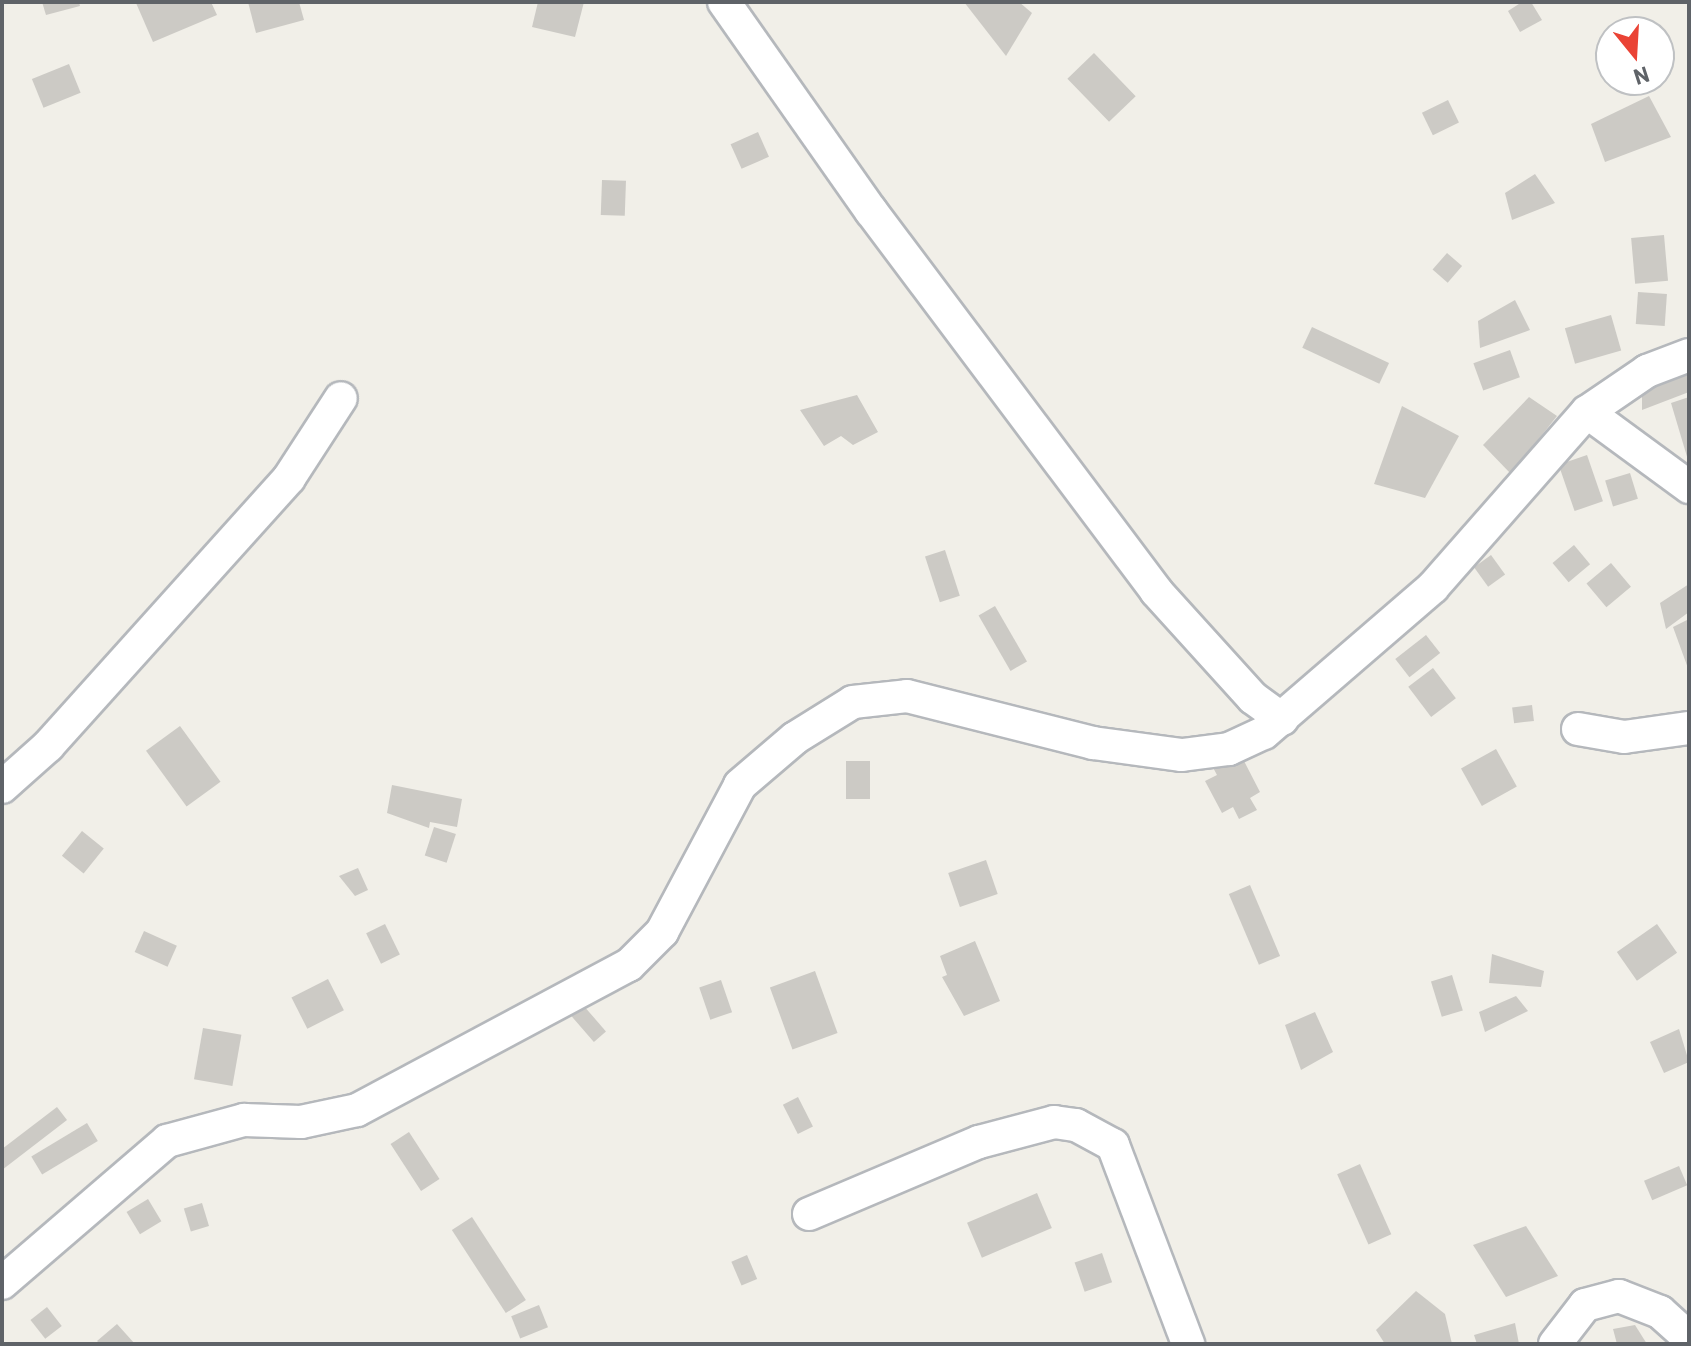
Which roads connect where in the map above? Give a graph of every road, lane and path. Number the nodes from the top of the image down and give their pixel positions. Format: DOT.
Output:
graph roads {
  1 [pos="724,2"];
  2 [pos="1689,355"];
  3 [pos="341,398"];
  4 [pos="1587,412"];
  5 [pos="1689,487"];
  6 [pos="1282,719"];
  7 [pos="1689,728"];
  8 [pos="1578,729"];
  9 [pos="2,787"];
  10 [pos="809,1214"];
  11 [pos="2,1283"];
  12 [pos="1689,1338"];
  13 [pos="1188,1344"];
  14 [pos="1555,1344"];
  1 -- 6 [label="street"];
  2 -- 4 [label="street"];
  3 -- 9 [label="street"];
  4 -- 5 [label="street"];
  4 -- 6 [label="street"];
  6 -- 11 [label="street"];
  7 -- 8 [label="street"];
  10 -- 13 [label="street"];
  12 -- 14 [label="street"];
}
